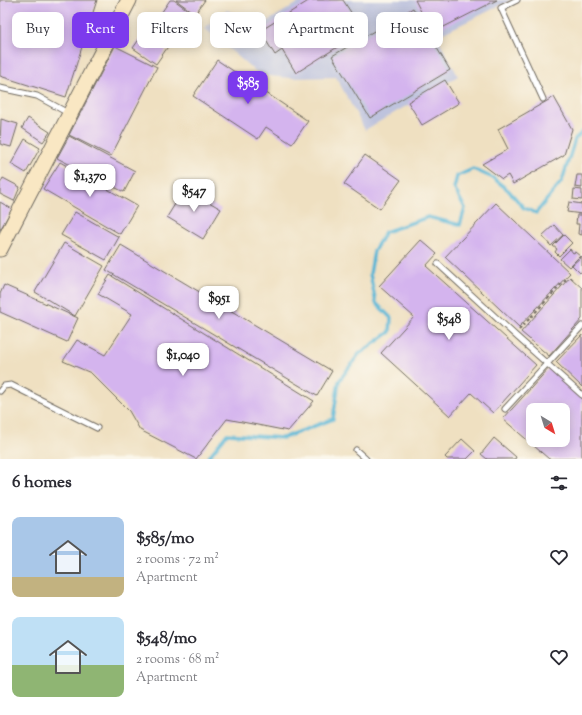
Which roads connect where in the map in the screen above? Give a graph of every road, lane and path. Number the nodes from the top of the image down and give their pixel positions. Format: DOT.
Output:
graph roads {
  1 [pos="129,0"];
  2 [pos="517,0"];
  3 [pos="0,88"];
  4 [pos="543,99"];
  5 [pos="70,114"];
  6 [pos="0,249"];
  7 [pos="438,264"];
  8 [pos="567,278"];
  9 [pos="582,326"];
  10 [pos="515,335"];
  11 [pos="547,364"];
  12 [pos="0,391"];
  13 [pos="582,395"];
  14 [pos="505,409"];
  15 [pos="97,428"];
  16 [pos="356,450"];
  17 [pos="366,459"];
  1 -- 5 [label="main road"];
  2 -- 4 [label="lane"];
  3 -- 5 [label="lane"];
  5 -- 6 [label="main road"];
  7 -- 10 [label="lane"];
  8 -- 10 [label="path"];
  9 -- 11 [label="lane"];
  10 -- 11 [label="lane"];
  11 -- 13 [label="lane"];
  11 -- 14 [label="lane"];
  12 -- 15 [label="lane"];
  16 -- 17 [label="lane"];
}
